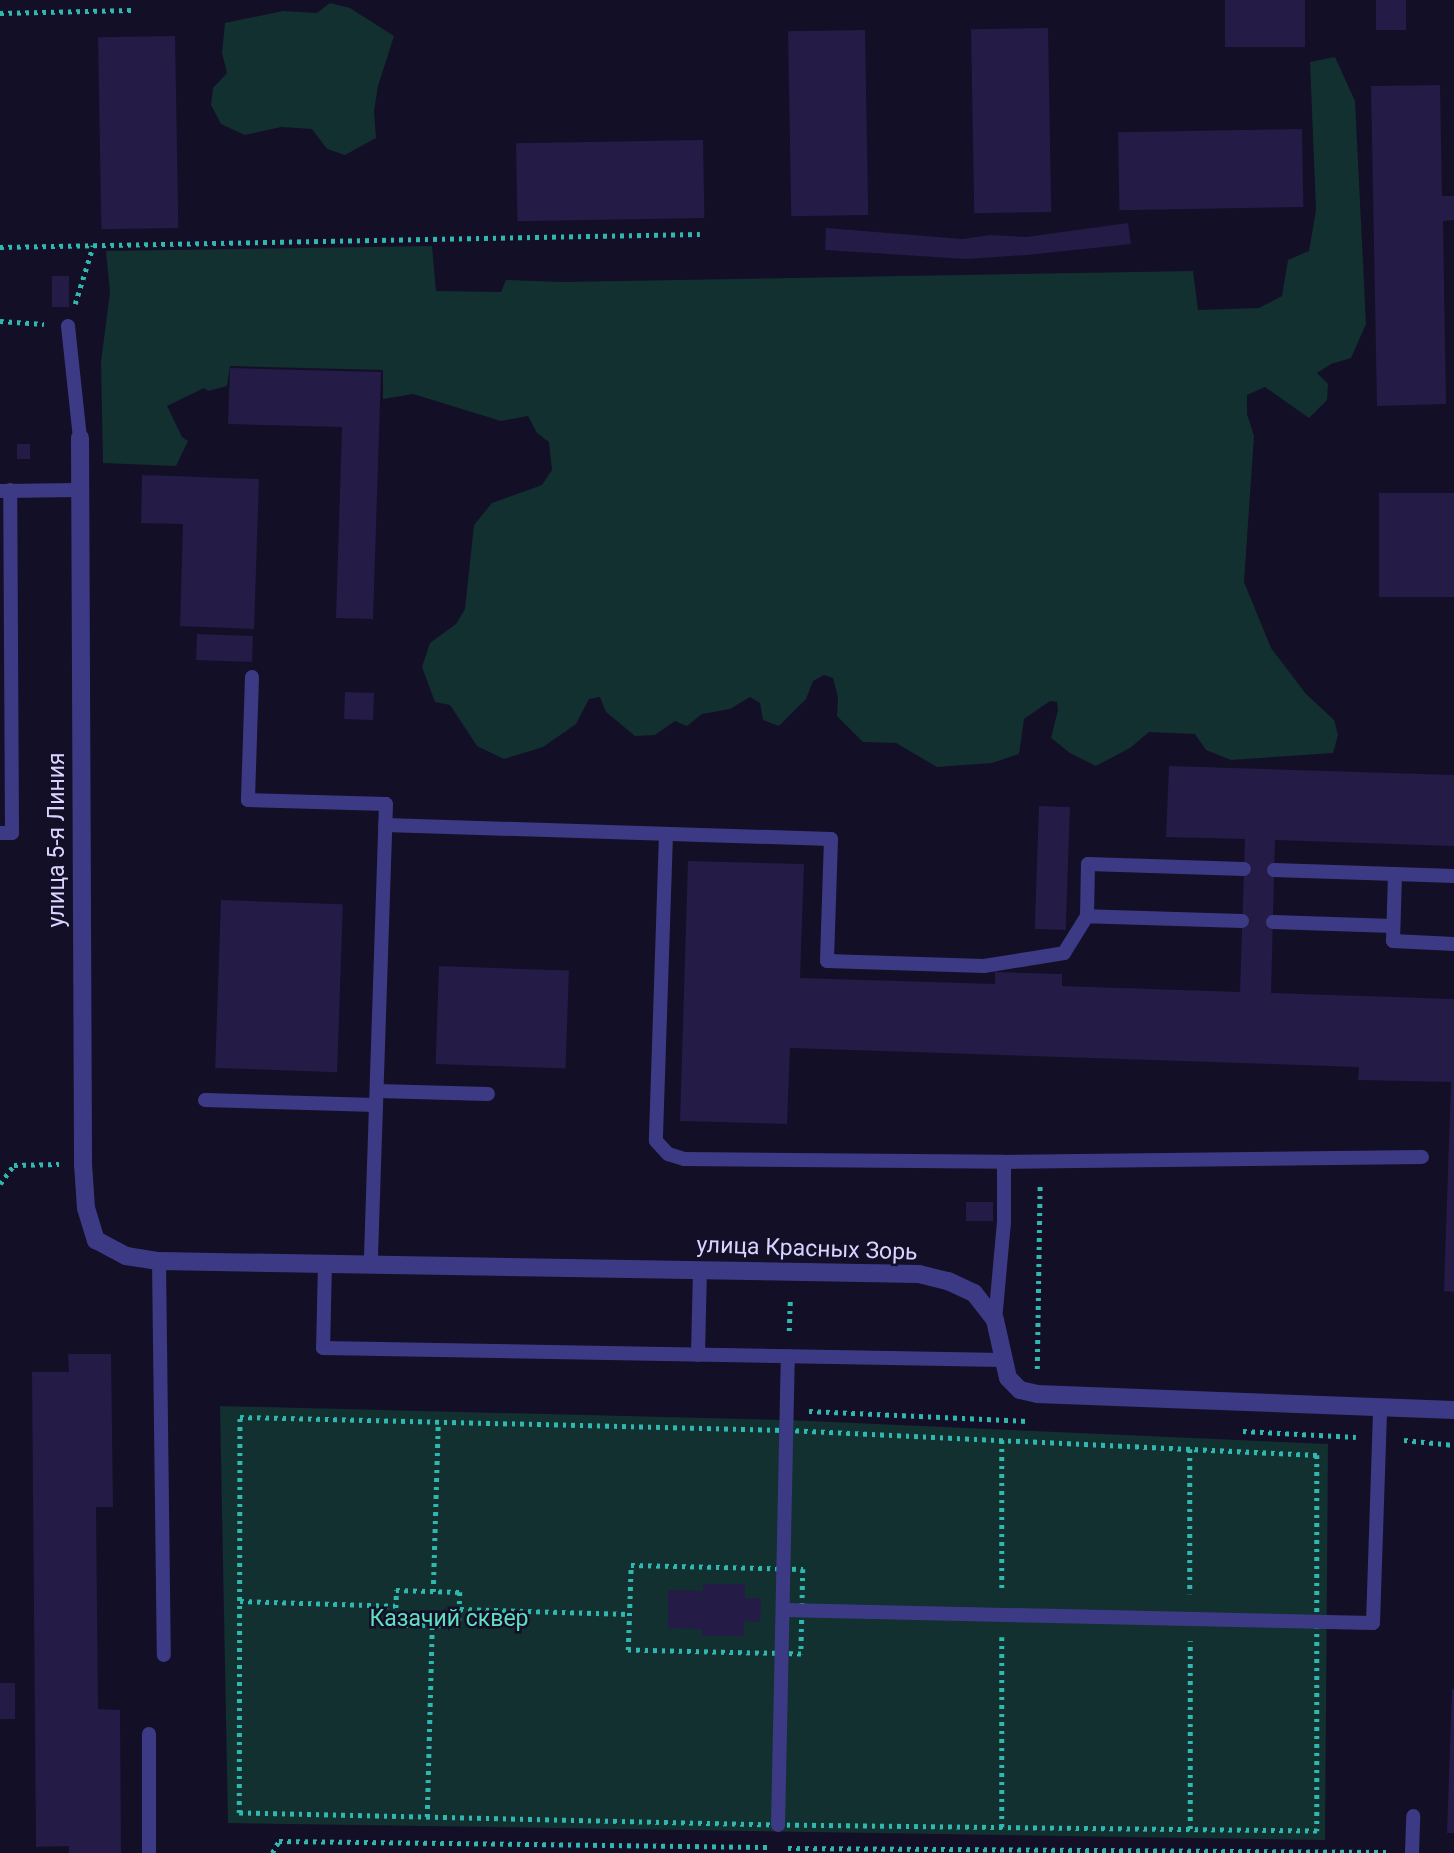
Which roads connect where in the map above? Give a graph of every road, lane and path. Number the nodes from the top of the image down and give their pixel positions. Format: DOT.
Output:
graph roads {
  1 [pos="131,10"];
  2 [pos="0,13"];
  3 [pos="700,234"];
  4 [pos="93,246"];
  5 [pos="0,247"];
  6 [pos="0,321"];
  7 [pos="68,326"];
  8 [pos="80,438"];
  9 [pos="80,490"];
  10 [pos="5,491"];
  11 [pos="253,677"];
  12 [pos="385,825"];
  13 [pos="0,833"];
  14 [pos="666,834"];
  15 [pos="1244,869"];
  16 [pos="1274,870"];
  17 [pos="1395,874"];
  18 [pos="1454,876"];
  19 [pos="1087,916"];
  20 [pos="1242,921"];
  21 [pos="1273,922"];
  22 [pos="1393,926"];
  23 [pos="1454,944"];
  24 [pos="488,1094"];
  25 [pos="377,1098"];
  26 [pos="205,1100"];
  27 [pos="1422,1157"];
  28 [pos="1004,1162"];
  29 [pos="1041,1162"];
  30 [pos="83,1164"];
  31 [pos="0,1174"];
  32 [pos="7,1174"];
  33 [pos="0,1184"];
  34 [pos="96,1240"];
  35 [pos="159,1261"];
  36 [pos="325,1264"];
  37 [pos="372,1265"];
  38 [pos="699,1270"];
  39 [pos="790,1272"];
  40 [pos="995,1320"];
  41 [pos="698,1355"];
  42 [pos="789,1357"];
  43 [pos="1003,1360"];
  44 [pos="1037,1394"];
  45 [pos="1380,1407"];
  46 [pos="788,1410"];
  47 [pos="1454,1410"];
  48 [pos="856,1413"];
  49 [pos="438,1422"];
  50 [pos="787,1430"];
  51 [pos="1378,1438"];
  52 [pos="1454,1445"];
  53 [pos="1317,1455"];
  54 [pos="784,1569"];
  55 [pos="803,1569"];
  56 [pos="433,1592"];
  57 [pos="240,1601"];
  58 [pos="395,1606"];
  59 [pos="460,1609"];
  60 [pos="783,1610"];
  61 [pos="629,1614"];
  62 [pos="432,1626"];
  63 [pos="782,1654"];
  64 [pos="801,1654"];
  65 [pos="164,1655"];
  66 [pos="149,1734"];
  67 [pos="1413,1816"];
  68 [pos="427,1817"];
  69 [pos="778,1825"];
  70 [pos="1317,1830"];
  71 [pos="841,1851"];
  72 [pos="149,1853"];
  73 [pos="272,1853"];
  74 [pos="1412,1853"];
  1 -- 2 [label="path"];
  3 -- 4 [label="path"];
  4 -- 5 [label="path"];
  4 -- 7 [label="path"];
  6 -- 7 [label="path"];
  7 -- 8 [label="lane"];
  8 -- 9 [label="street, улица 5-я Линия"];
  9 -- 10 [label="lane"];
  9 -- 30 [label="street, улица 5-я Линия"];
  10 -- 13 [label="lane"];
  11 -- 12 [label="lane"];
  12 -- 14 [label="lane"];
  12 -- 25 [label="lane"];
  14 -- 19 [label="lane"];
  14 -- 28 [label="lane"];
  15 -- 19 [label="lane"];
  16 -- 17 [label="lane"];
  17 -- 18 [label="lane"];
  17 -- 22 [label="lane"];
  19 -- 20 [label="lane"];
  21 -- 22 [label="lane"];
  22 -- 23 [label="lane"];
  24 -- 25 [label="lane"];
  25 -- 26 [label="lane"];
  25 -- 37 [label="lane"];
  27 -- 29 [label="lane"];
  28 -- 29 [label="lane"];
  28 -- 40 [label="lane"];
  29 -- 44 [label="path"];
  30 -- 32 [label="path"];
  30 -- 34 [label="street, улица 5-я Линия"];
  31 -- 32 [label="path"];
  32 -- 33 [label="path"];
  34 -- 35 [label="street, улица Красных Зорь"];
  35 -- 36 [label="street, улица Красных Зорь"];
  35 -- 65 [label="lane"];
  36 -- 37 [label="street, улица Красных Зорь"];
  36 -- 41 [label="lane"];
  37 -- 38 [label="street, улица Красных Зорь"];
  38 -- 39 [label="street, улица Красных Зорь"];
  38 -- 41 [label="lane"];
  39 -- 40 [label="street, улица Красных Зорь"];
  39 -- 42 [label="path"];
  40 -- 43 [label="street, улица Красных Зорь"];
  41 -- 42 [label="lane"];
  42 -- 43 [label="lane"];
  42 -- 46 [label="lane"];
  43 -- 44 [label="street, улица Красных Зорь"];
  44 -- 45 [label="street, улица Красных Зорь"];
  45 -- 47 [label="street, улица Красных Зорь"];
  45 -- 51 [label="lane"];
  46 -- 48 [label="path"];
  46 -- 50 [label="lane"];
  49 -- 50 [label="path"];
  49 -- 56 [label="path"];
  49 -- 57 [label="path"];
  50 -- 53 [label="path"];
  50 -- 54 [label="lane"];
  51 -- 52 [label="path"];
  51 -- 60 [label="lane"];
  54 -- 55 [label="path"];
  54 -- 60 [label="lane"];
  54 -- 61 [label="path"];
  56 -- 58 [label="path"];
  56 -- 59 [label="path"];
  57 -- 58 [label="path"];
  57 -- 68 [label="path"];
  58 -- 62 [label="path"];
  59 -- 61 [label="path"];
  59 -- 62 [label="path"];
  60 -- 63 [label="lane"];
  61 -- 63 [label="path"];
  62 -- 68 [label="path"];
  63 -- 64 [label="path"];
  63 -- 69 [label="lane"];
  66 -- 72 [label="lane"];
  67 -- 74 [label="lane"];
  68 -- 69 [label="path"];
  69 -- 70 [label="path"];
  71 -- 73 [label="path"];
  71 -- 74 [label="path"];
}
